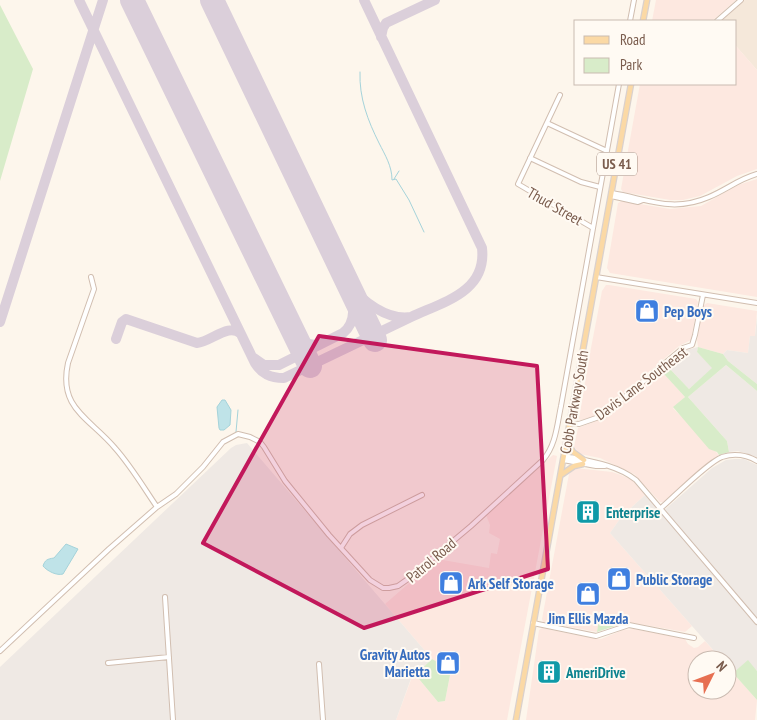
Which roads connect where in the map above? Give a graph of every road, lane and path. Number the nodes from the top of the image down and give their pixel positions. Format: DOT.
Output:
graph roads {
  1 [pos="634,0"];
  2 [pos="646,0"];
  3 [pos="741,0"];
  4 [pos="630,20"];
  5 [pos="643,20"];
  6 [pos="718,20"];
  7 [pos="619,85"];
  8 [pos="632,85"];
  9 [pos="560,95"];
  10 [pos="547,123"];
  11 [pos="607,151"];
  12 [pos="530,158"];
  13 [pos="757,174"];
  14 [pos="600,187"];
  15 [pos="611,194"];
  16 [pos="593,228"];
  17 [pos="91,277"];
  18 [pos="596,277"];
  19 [pos="703,295"];
  20 [pos="757,302"];
  21 [pos="570,423"];
  22 [pos="566,441"];
  23 [pos="563,458"];
  24 [pos="757,461"];
  25 [pos="584,462"];
  26 [pos="560,476"];
  27 [pos="422,495"];
  28 [pos="157,507"];
  29 [pos="661,508"];
  30 [pos="341,548"];
  31 [pos="165,597"];
  32 [pos="757,622"];
  33 [pos="533,623"];
  34 [pos="694,638"];
  35 [pos="0,651"];
  36 [pos="169,657"];
  37 [pos="108,663"];
  38 [pos="319,664"];
  39 [pos="173,720"];
  40 [pos="323,720"];
  41 [pos="516,720"];
  1 -- 4 [label="street"];
  2 -- 5 [label="main road"];
  3 -- 6 [label="street"];
  7 -- 11 [label="street, Patrol Road"];
  8 -- 15 [label="main road, Cobb Parkway South / US 41"];
  9 -- 10 [label="street"];
  10 -- 11 [label="street"];
  10 -- 12 [label="street"];
  11 -- 14 [label="street, Patrol Road"];
  12 -- 14 [label="street"];
  12 -- 16 [label="street, Thud Street"];
  13 -- 15 [label="street"];
  14 -- 16 [label="street, Patrol Road"];
  15 -- 18 [label="main road, Cobb Parkway South / US 41"];
  16 -- 30 [label="street, Patrol Road"];
  17 -- 28 [label="street"];
  18 -- 19 [label="street"];
  18 -- 21 [label="main road, Cobb Parkway South / US 41"];
  19 -- 20 [label="street"];
  19 -- 21 [label="street, Davis Lane Southeast"];
  21 -- 22 [label="main road, Cobb Parkway South / US 41"];
  22 -- 23 [label="main road, Cobb Parkway South / US 41"];
  22 -- 25 [label="main road"];
  23 -- 25 [label="street"];
  23 -- 26 [label="main road, Cobb Parkway South / US 41"];
  24 -- 29 [label="street"];
  25 -- 26 [label="main road"];
  25 -- 29 [label="street"];
  26 -- 33 [label="main road, Cobb Parkway South / US 41"];
  27 -- 30 [label="street"];
  28 -- 30 [label="street, Patrol Road"];
  28 -- 35 [label="street, Patrol Road"];
  29 -- 32 [label="street"];
  31 -- 36 [label="street"];
  33 -- 34 [label="street"];
  33 -- 41 [label="main road, Cobb Parkway South / US 41"];
  36 -- 37 [label="street"];
  36 -- 39 [label="street"];
  38 -- 40 [label="street"];
}
